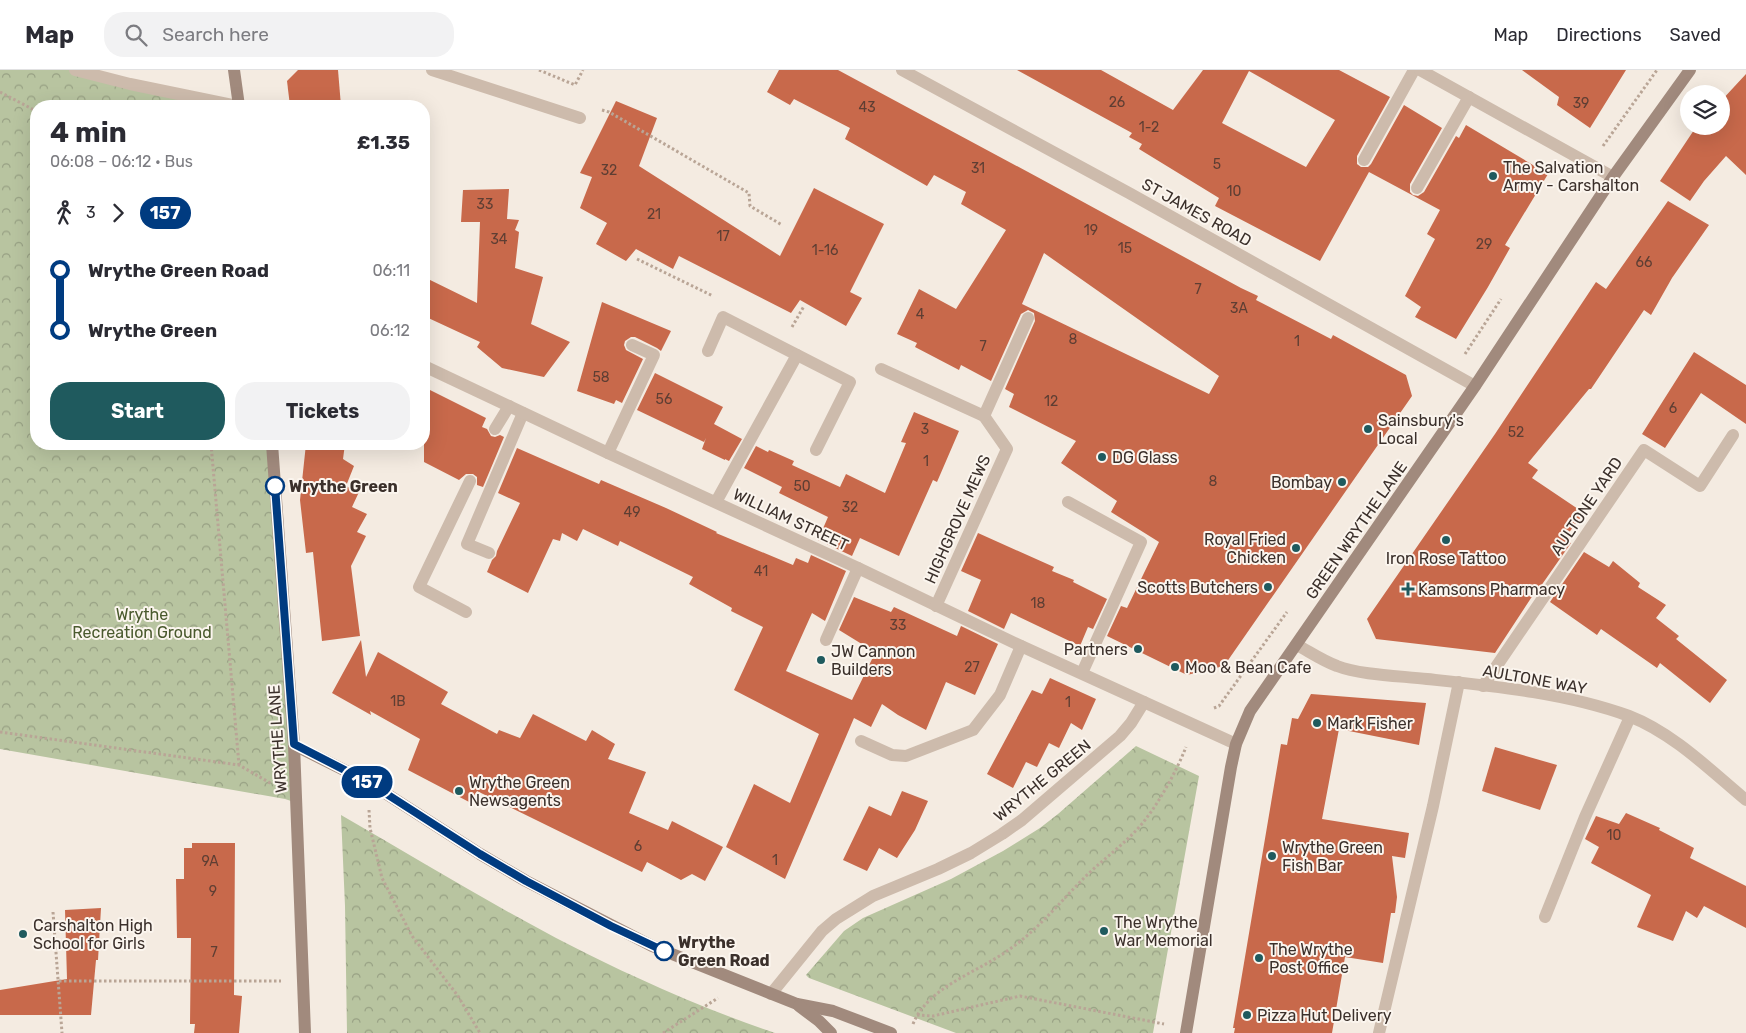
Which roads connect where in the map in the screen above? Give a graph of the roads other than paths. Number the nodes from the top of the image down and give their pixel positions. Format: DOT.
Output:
graph roads {
  1 [pos="75,70"];
  2 [pos="234,70"];
  3 [pos="432,70"];
  4 [pos="902,70"];
  5 [pos="1414,70"];
  6 [pos="1420,70"];
  7 [pos="1690,70"];
  8 [pos="1469,97"];
  9 [pos="209,100"];
  10 [pos="237,100"];
  11 [pos="580,118"];
  12 [pos="1364,160"];
  13 [pos="1613,176"];
  14 [pos="1417,188"];
  15 [pos="1028,318"];
  16 [pos="632,345"];
  17 [pos="708,351"];
  18 [pos="797,355"];
  19 [pos="430,369"];
  20 [pos="881,369"];
  21 [pos="1475,386"];
  22 [pos="509,406"];
  23 [pos="523,413"];
  24 [pos="984,416"];
  25 [pos="495,429"];
  26 [pos="1733,435"];
  27 [pos="272,450"];
  28 [pos="816,450"];
  29 [pos="608,453"];
  30 [pos="470,481"];
  31 [pos="716,502"];
  32 [pos="1068,502"];
  33 [pos="489,553"];
  34 [pos="858,568"];
  35 [pos="936,606"];
  36 [pos="466,612"];
  37 [pos="826,640"];
  38 [pos="1297,645"];
  39 [pos="1021,646"];
  40 [pos="1082,673"];
  41 [pos="1459,682"];
  42 [pos="1483,686"];
  43 [pos="1144,702"];
  44 [pos="1630,717"];
  45 [pos="861,741"];
  46 [pos="294,744"];
  47 [pos="1236,744"];
  48 [pos="1746,800"];
  49 [pos="1545,917"];
  50 [pos="771,994"];
  51 [pos="797,1004"];
  52 [pos="1186,1031"];
  53 [pos="305,1033"];
  54 [pos="831,1033"];
  55 [pos="891,1033"];
  56 [pos="1379,1033"];
  1 -- 9 [label="street"];
  2 -- 10 [label="street"];
  3 -- 11 [label="street"];
  4 -- 21 [label="street, ST JAMES ROAD"];
  5 -- 12 [label="street"];
  6 -- 8 [label="street"];
  7 -- 13 [label="street, GREEN WRYTHE LANE"];
  8 -- 13 [label="street"];
  8 -- 14 [label="street"];
  13 -- 21 [label="street, GREEN WRYTHE LANE"];
  15 -- 24 [label="street"];
  16 -- 29 [label="street"];
  17 -- 18 [label="street"];
  18 -- 28 [label="street"];
  18 -- 31 [label="street"];
  19 -- 22 [label="street, WILLIAM STREET"];
  20 -- 24 [label="street"];
  21 -- 38 [label="street, GREEN WRYTHE LANE"];
  22 -- 23 [label="street, WILLIAM STREET"];
  22 -- 25 [label="street"];
  23 -- 29 [label="street, WILLIAM STREET"];
  23 -- 33 [label="street"];
  24 -- 35 [label="street, HIGHGROVE MEWS"];
  26 -- 42 [label="street, AULTONE YARD"];
  27 -- 46 [label="street, WRYTHE LANE"];
  29 -- 31 [label="street, WILLIAM STREET"];
  30 -- 36 [label="street"];
  31 -- 34 [label="street, WILLIAM STREET"];
  32 -- 40 [label="street"];
  34 -- 35 [label="street, WILLIAM STREET"];
  34 -- 37 [label="street"];
  35 -- 39 [label="street, WILLIAM STREET"];
  38 -- 41 [label="street, AULTONE WAY"];
  38 -- 47 [label="street, GREEN WRYTHE LANE"];
  39 -- 40 [label="street, WILLIAM STREET"];
  39 -- 45 [label="street"];
  40 -- 43 [label="street, WILLIAM STREET"];
  41 -- 42 [label="street, AULTONE WAY"];
  41 -- 56 [label="street"];
  42 -- 44 [label="street, AULTONE WAY"];
  43 -- 47 [label="street"];
  43 -- 50 [label="street, WRYTHE GREEN"];
  44 -- 48 [label="street, AULTONE WAY"];
  44 -- 49 [label="street"];
  46 -- 50 [label="street"];
  46 -- 53 [label="street, WRYTHE LANE"];
  47 -- 52 [label="street, GREEN WRYTHE LANE"];
  50 -- 51 [label="street"];
  51 -- 54 [label="street"];
  51 -- 55 [label="street"];
}
